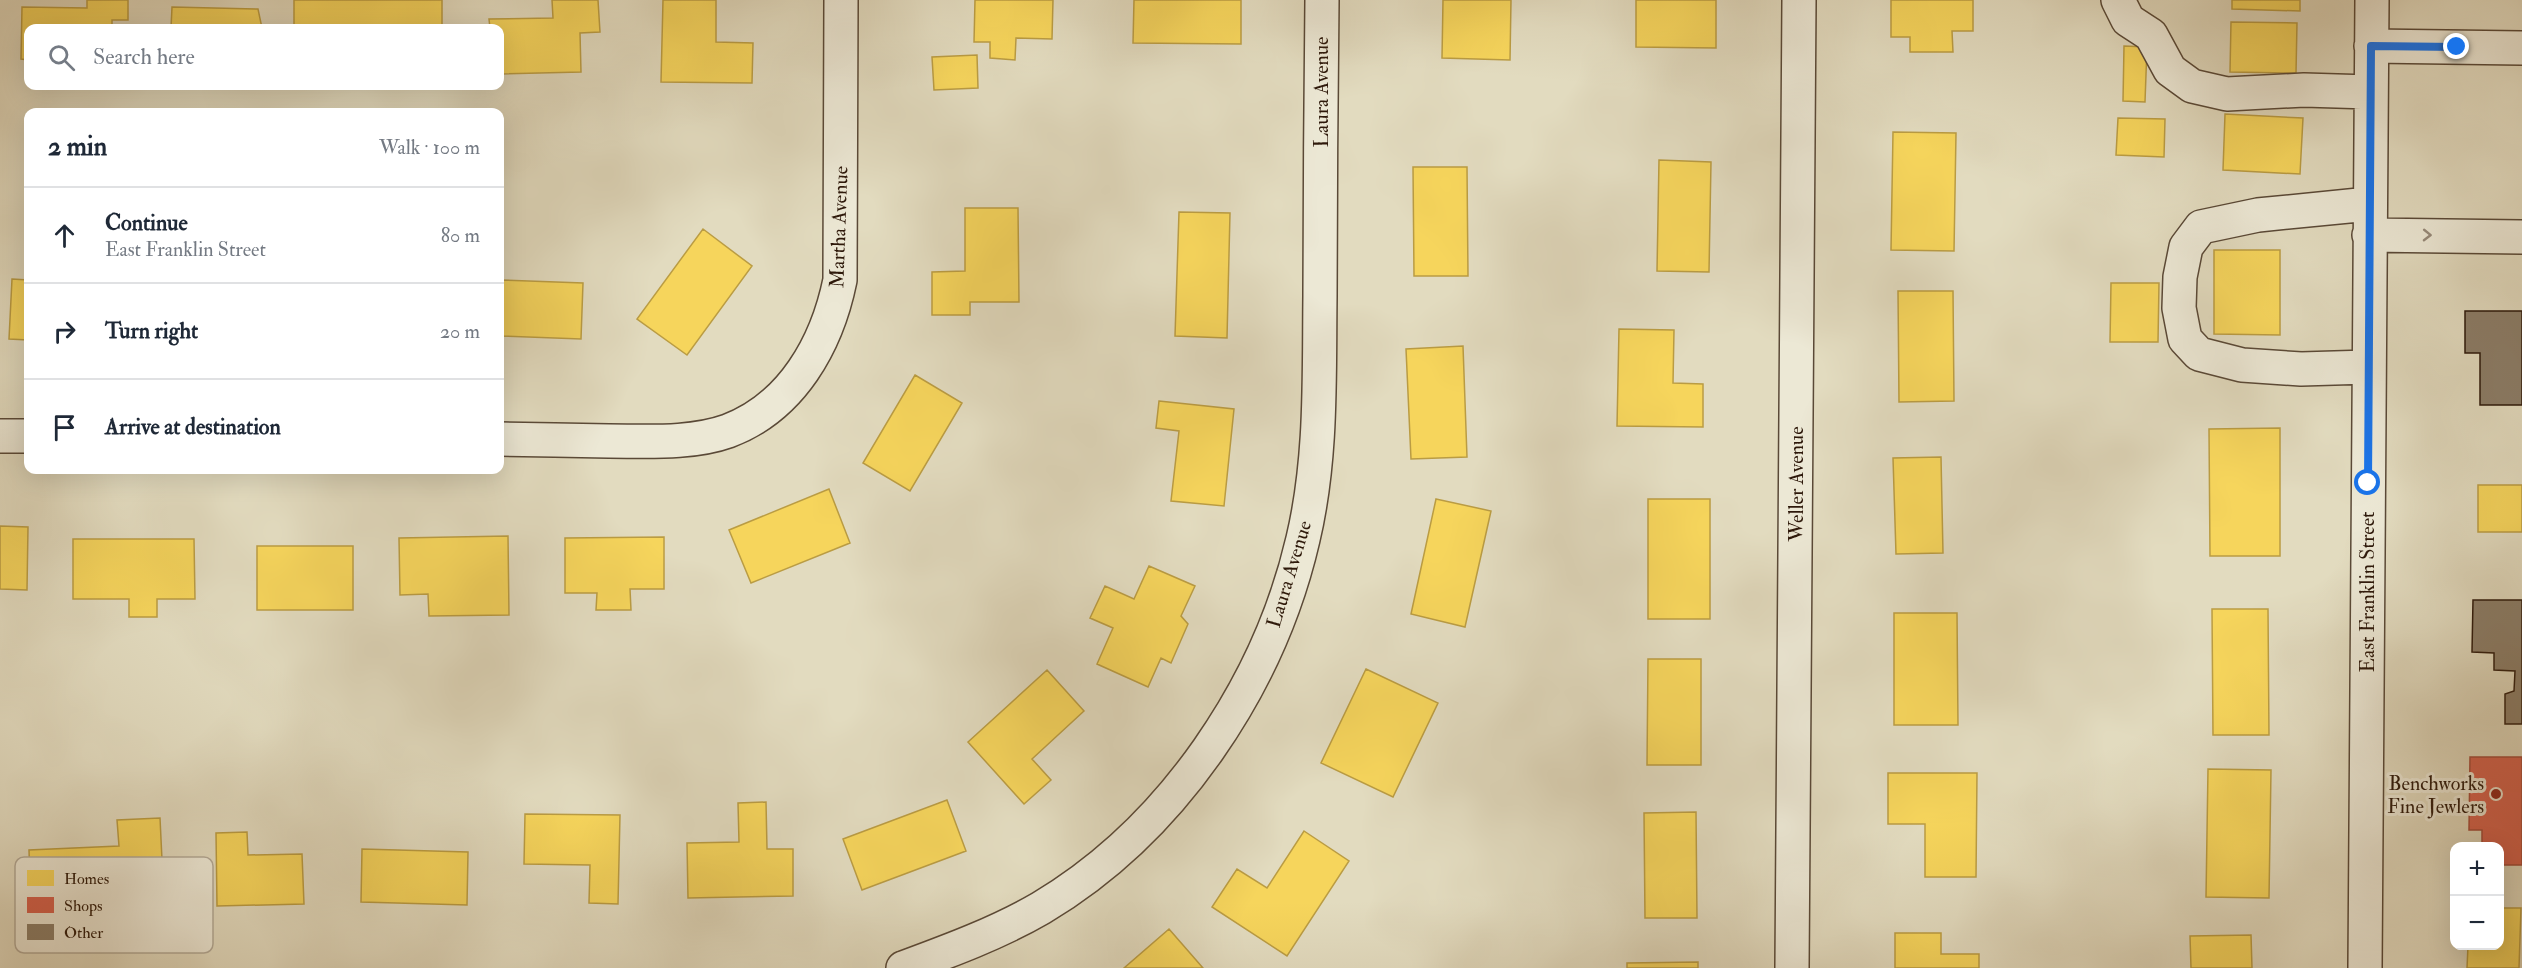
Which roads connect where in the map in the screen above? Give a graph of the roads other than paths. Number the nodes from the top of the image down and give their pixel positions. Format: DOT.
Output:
graph roads {
  1 [pos="842,0"];
  2 [pos="1322,0"];
  3 [pos="1799,0"];
  4 [pos="2118,0"];
  5 [pos="2372,0"];
  6 [pos="2371,46"];
  7 [pos="2522,48"];
  8 [pos="2370,92"];
  9 [pos="2369,219"];
  10 [pos="2522,237"];
  11 [pos="2368,367"];
  12 [pos="0,436"];
  13 [pos="24,436"];
  14 [pos="504,439"];
  15 [pos="903,968"];
  16 [pos="1792,968"];
  17 [pos="2365,968"];
  1 -- 14 [label="street, Martha Avenue"];
  2 -- 15 [label="street, Laura Avenue"];
  3 -- 16 [label="street, Weller Avenue"];
  4 -- 8 [label="street"];
  5 -- 6 [label="street, East Franklin Street"];
  6 -- 7 [label="street"];
  6 -- 8 [label="street, East Franklin Street"];
  8 -- 9 [label="street, East Franklin Street"];
  9 -- 10 [label="street, one-way"];
  9 -- 11 [label="street, East Franklin Street"];
  9 -- 11 [label="street"];
  11 -- 17 [label="street, East Franklin Street"];
  12 -- 13 [label="street"];
}
